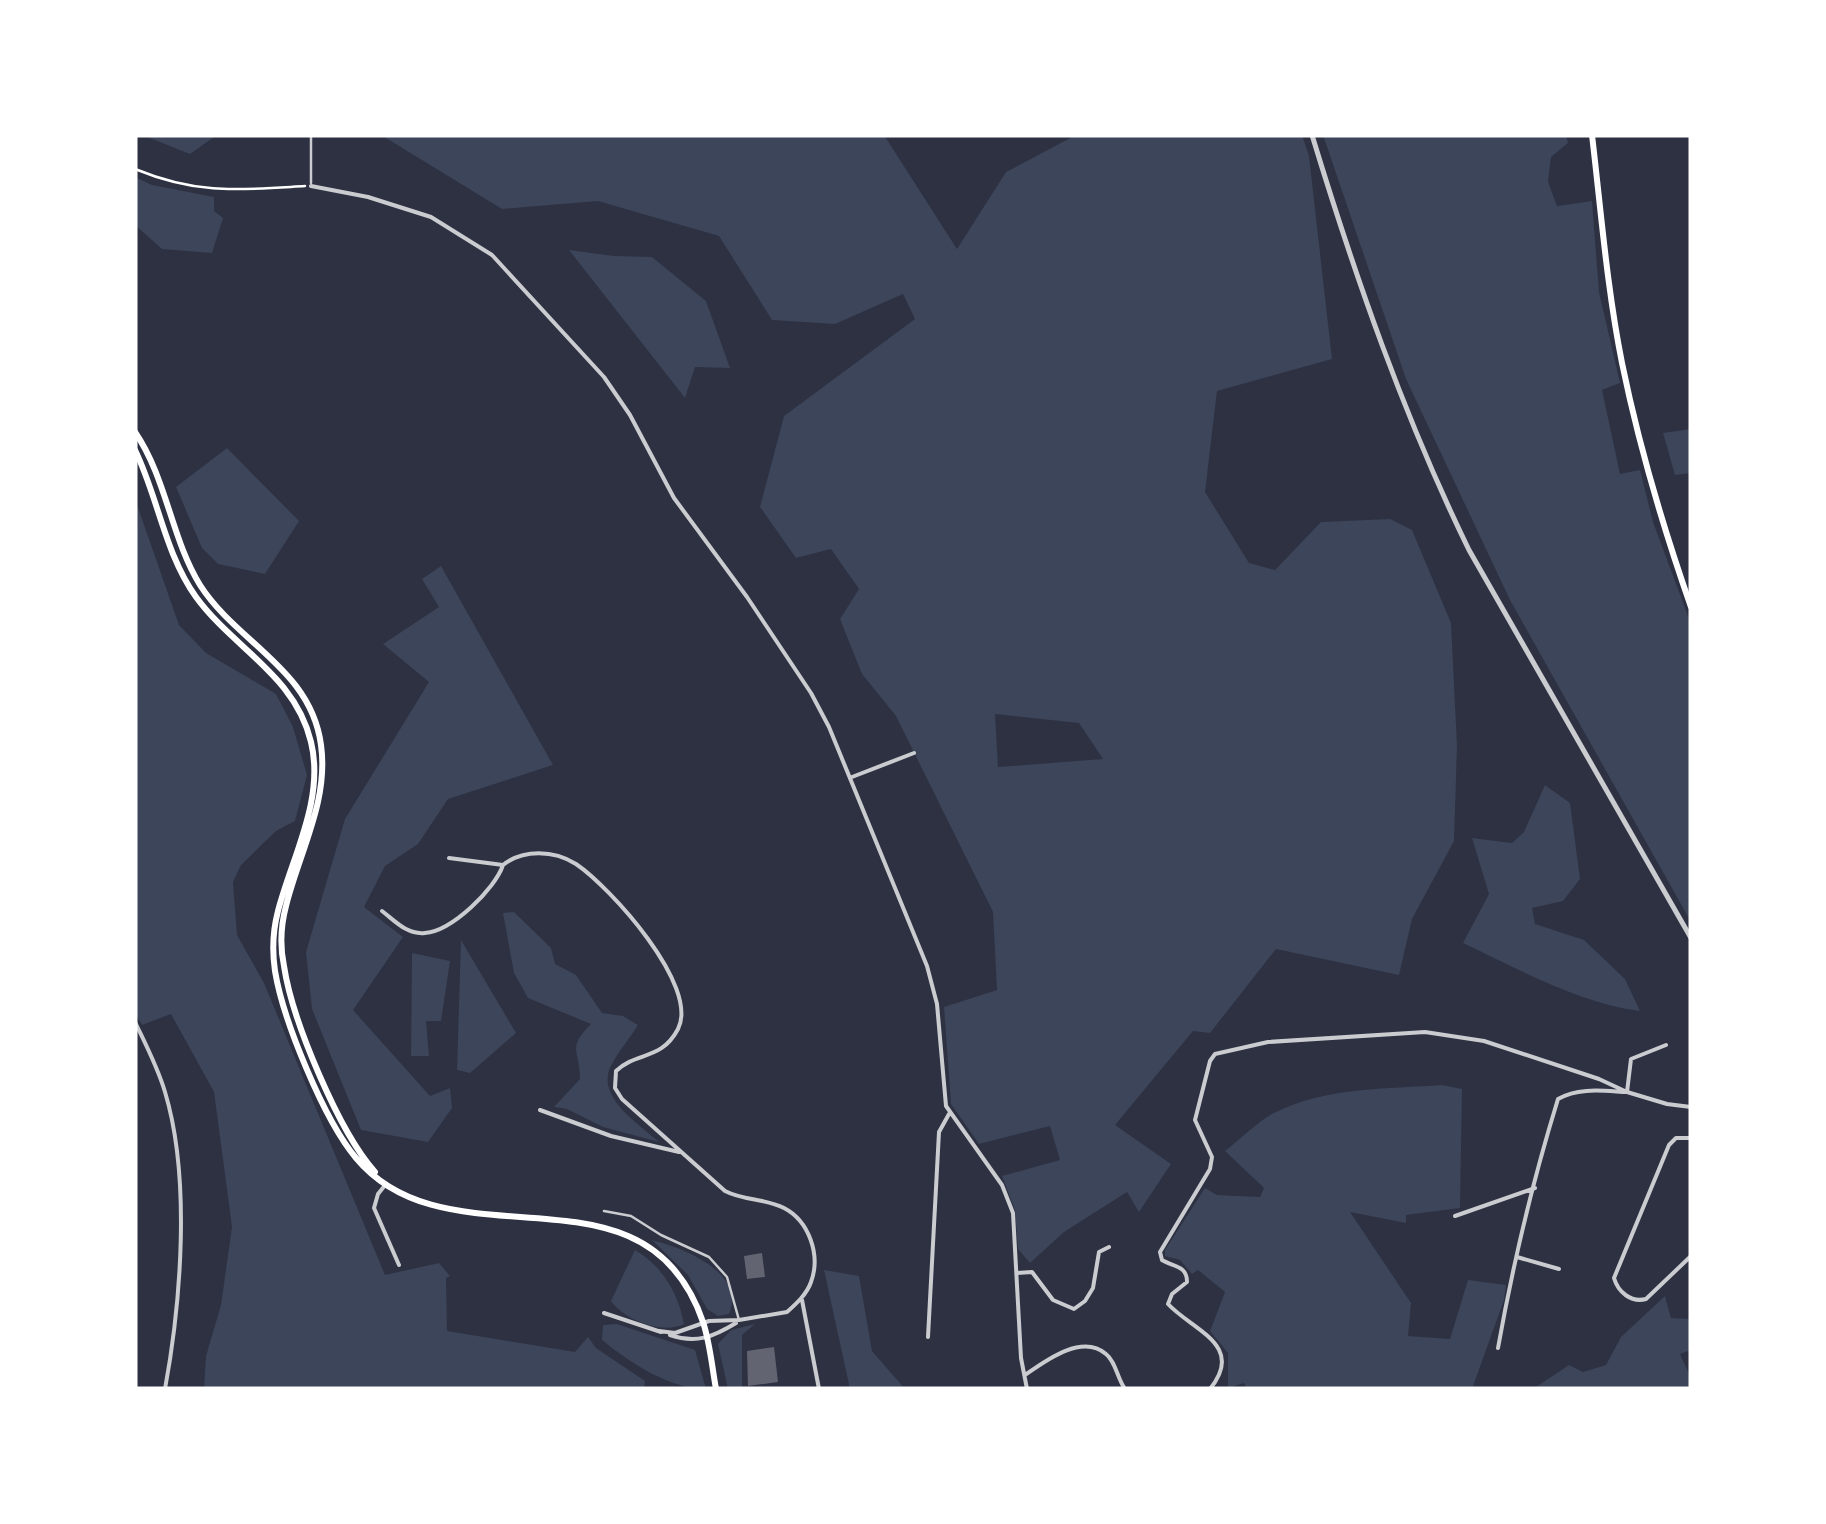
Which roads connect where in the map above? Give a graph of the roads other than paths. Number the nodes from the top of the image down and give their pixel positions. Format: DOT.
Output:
graph roads {
  1 [pos="311,135"];
  2 [pos="1312,135"];
  3 [pos="1592,135"];
  4 [pos="311,186"];
  5 [pos="135,432"];
  6 [pos="135,450"];
  7 [pos="1691,607"];
  8 [pos="914,753"];
  9 [pos="852,777"];
  10 [pos="448,858"];
  11 [pos="503,865"];
  12 [pos="382,912"];
  13 [pos="1691,938"];
  14 [pos="135,1022"];
  15 [pos="1666,1045"];
  16 [pos="1628,1092"];
  17 [pos="1691,1108"];
  18 [pos="540,1110"];
  19 [pos="949,1114"];
  20 [pos="1691,1138"];
  21 [pos="682,1152"];
  22 [pos="386,1184"];
  23 [pos="1535,1188"];
  24 [pos="604,1211"];
  25 [pos="1454,1216"];
  26 [pos="1109,1246"];
  27 [pos="1691,1256"];
  28 [pos="1517,1257"];
  29 [pos="399,1266"];
  30 [pos="1559,1269"];
  31 [pos="1017,1273"];
  32 [pos="802,1297"];
  33 [pos="604,1312"];
  34 [pos="739,1320"];
  35 [pos="702,1322"];
  36 [pos="659,1331"];
  37 [pos="928,1337"];
  38 [pos="707,1338"];
  39 [pos="1498,1348"];
  40 [pos="1024,1376"];
  41 [pos="165,1389"];
  42 [pos="716,1389"];
  43 [pos="819,1389"];
  44 [pos="1027,1389"];
  45 [pos="1125,1389"];
  46 [pos="1210,1389"];
  1 -- 4 [label="lane"];
  2 -- 13 [label="street"];
  3 -- 7 [label="main road"];
  4 -- 9 [label="street"];
  5 -- 22 [label="main road"];
  6 -- 22 [label="main road"];
  8 -- 9 [label="street"];
  9 -- 19 [label="street"];
  10 -- 11 [label="street"];
  11 -- 12 [label="street"];
  11 -- 21 [label="street"];
  14 -- 41 [label="street"];
  15 -- 16 [label="street"];
  16 -- 17 [label="street"];
  16 -- 23 [label="street"];
  16 -- 46 [label="street"];
  18 -- 21 [label="street"];
  19 -- 31 [label="street"];
  19 -- 37 [label="street"];
  20 -- 27 [label="street"];
  21 -- 32 [label="street"];
  22 -- 29 [label="street"];
  22 -- 35 [label="main road"];
  23 -- 25 [label="street"];
  23 -- 28 [label="street"];
  24 -- 34 [label="lane"];
  26 -- 31 [label="street"];
  28 -- 30 [label="street"];
  28 -- 39 [label="street"];
  31 -- 40 [label="street"];
  32 -- 34 [label="street"];
  32 -- 43 [label="street"];
  33 -- 36 [label="street"];
  34 -- 35 [label="street"];
  34 -- 38 [label="street"];
  35 -- 36 [label="street"];
  35 -- 38 [label="main road"];
  36 -- 38 [label="street"];
  38 -- 42 [label="main road"];
  40 -- 44 [label="street"];
  40 -- 45 [label="street"];
}
